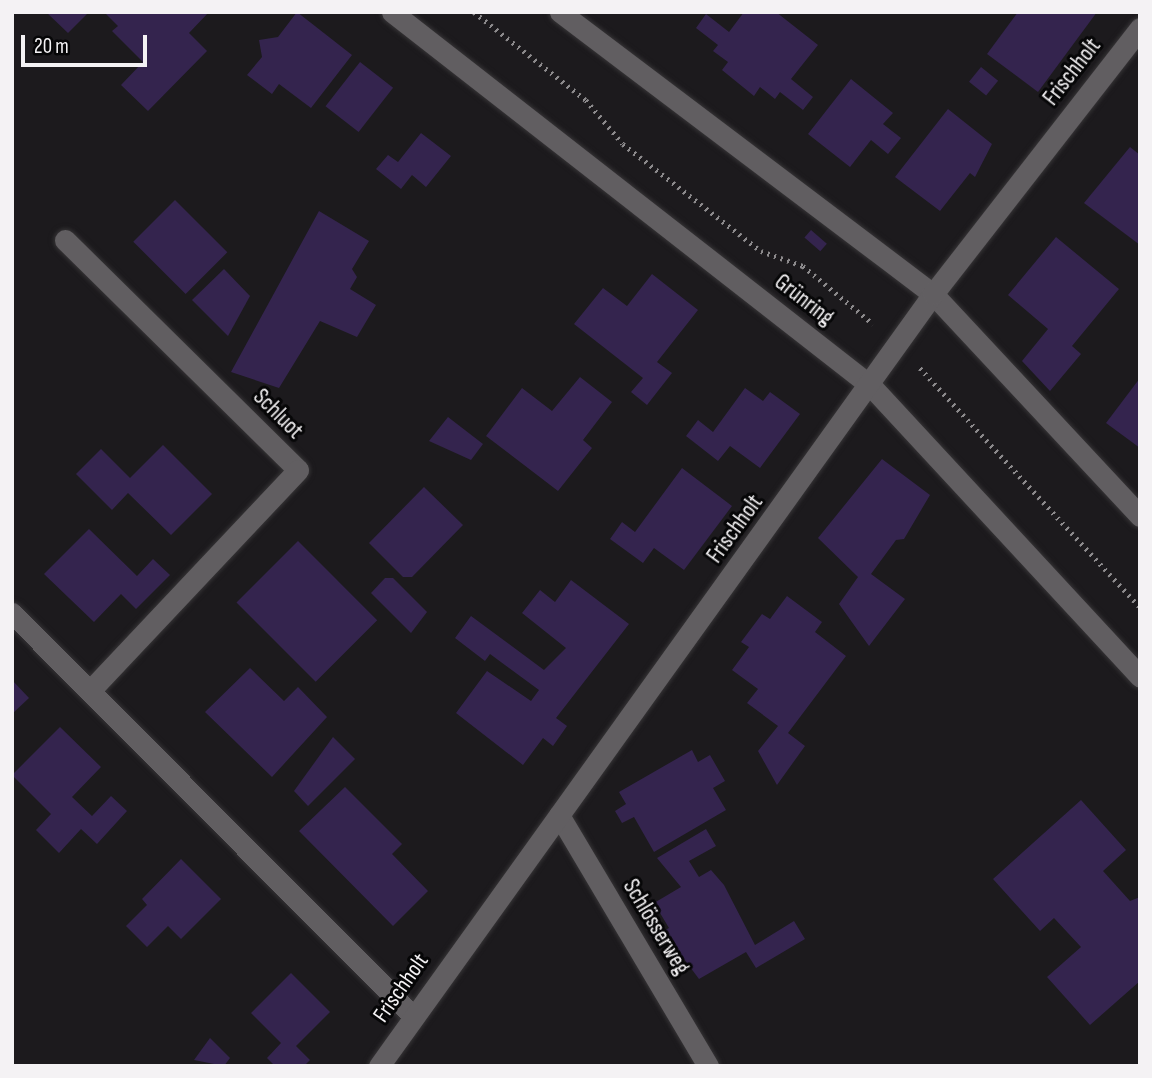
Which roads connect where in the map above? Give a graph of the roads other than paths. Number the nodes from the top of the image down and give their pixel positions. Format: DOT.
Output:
graph roads {
  1 [pos="392,12"];
  2 [pos="560,12"];
  3 [pos="1140,28"];
  4 [pos="65,240"];
  5 [pos="933,294"];
  6 [pos="872,386"];
  7 [pos="1140,516"];
  8 [pos="12,613"];
  9 [pos="1140,677"];
  10 [pos="90,691"];
  11 [pos="559,815"];
  12 [pos="412,1015"];
  13 [pos="379,1066"];
  14 [pos="708,1066"];
  1 -- 6 [label="street, Grünring"];
  2 -- 5 [label="street"];
  3 -- 5 [label="street, Frischholt"];
  4 -- 10 [label="street, Schluot"];
  5 -- 6 [label="street, Frischholt"];
  5 -- 7 [label="street"];
  6 -- 9 [label="street, Grünring"];
  6 -- 11 [label="street, Frischholt"];
  8 -- 10 [label="street"];
  10 -- 12 [label="street"];
  11 -- 12 [label="street, Frischholt"];
  11 -- 14 [label="street, Schlösserweg"];
  12 -- 13 [label="street, Frischholt"];
}
